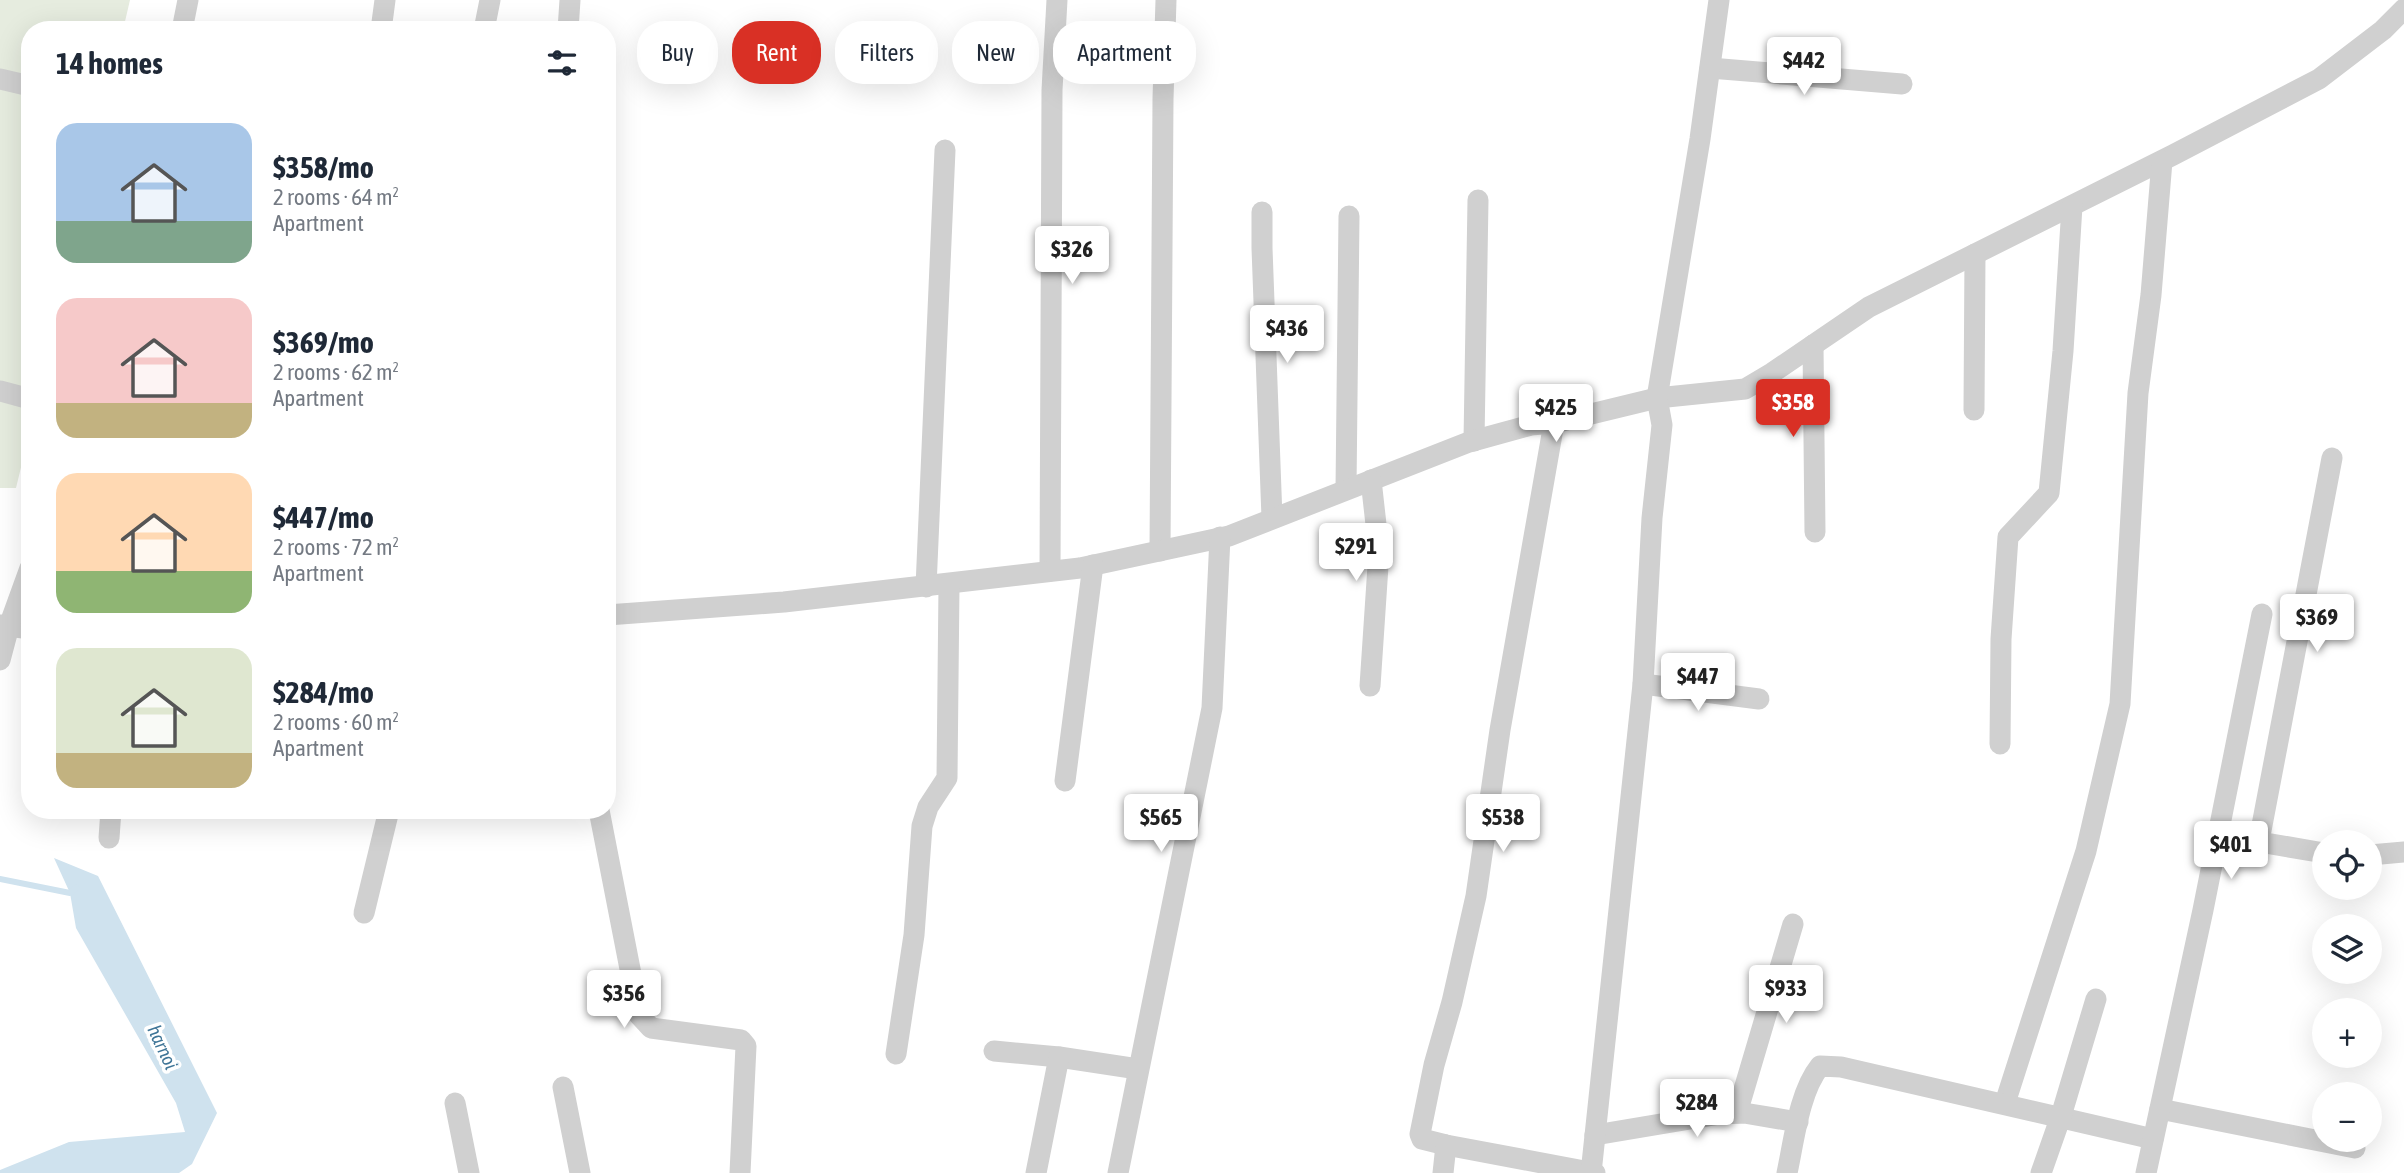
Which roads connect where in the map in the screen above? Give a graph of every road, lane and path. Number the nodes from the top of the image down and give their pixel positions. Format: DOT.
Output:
graph roads {
  1 [pos="188,0"];
  2 [pos="385,0"];
  3 [pos="490,0"];
  4 [pos="570,0"];
  5 [pos="1058,0"];
  6 [pos="1166,0"];
  7 [pos="1719,0"];
  8 [pos="2404,9"];
  9 [pos="183,21"];
  10 [pos="383,21"];
  11 [pos="486,21"];
  12 [pos="569,21"];
  13 [pos="1710,68"];
  14 [pos="0,79"];
  15 [pos="21,84"];
  16 [pos="1902,84"];
  17 [pos="946,150"];
  18 [pos="2162,161"];
  19 [pos="1478,200"];
  20 [pos="2072,206"];
  21 [pos="1262,212"];
  22 [pos="1349,216"];
  23 [pos="1975,254"];
  24 [pos="1813,345"];
  25 [pos="0,391"];
  26 [pos="21,397"];
  27 [pos="1657,398"];
  28 [pos="1974,410"];
  29 [pos="1554,424"];
  30 [pos="1474,441"];
  31 [pos="2332,458"];
  32 [pos="1371,480"];
  33 [pos="1346,489"];
  34 [pos="1272,519"];
  35 [pos="1815,532"];
  36 [pos="1220,537"];
  37 [pos="1160,551"];
  38 [pos="1093,565"];
  39 [pos="1050,571"];
  40 [pos="949,585"];
  41 [pos="926,587"];
  42 [pos="21,599"];
  43 [pos="616,614"];
  44 [pos="2262,614"];
  45 [pos="13,626"];
  46 [pos="0,660"];
  47 [pos="1643,684"];
  48 [pos="1370,686"];
  49 [pos="1759,699"];
  50 [pos="2000,744"];
  51 [pos="1065,781"];
  52 [pos="110,819"];
  53 [pos="387,819"];
  54 [pos="601,819"];
  55 [pos="2219,835"];
  56 [pos="109,838"];
  57 [pos="2259,841"];
  58 [pos="2312,851"];
  59 [pos="2404,852"];
  60 [pos="2382,854"];
  61 [pos="364,913"];
  62 [pos="1793,924"];
  63 [pos="2096,999"];
  64 [pos="994,1051"];
  65 [pos="897,1054"];
  66 [pos="1059,1057"];
  67 [pos="1138,1069"];
  68 [pos="563,1087"];
  69 [pos="455,1103"];
  70 [pos="2005,1103"];
  71 [pos="2160,1109"];
  72 [pos="1737,1113"];
  73 [pos="2061,1116"];
  74 [pos="1798,1122"];
  75 [pos="1595,1135"];
  76 [pos="2153,1139"];
  77 [pos="2312,1139"];
  78 [pos="1446,1145"];
  79 [pos="468,1173"];
  80 [pos="580,1173"];
  81 [pos="740,1173"];
  82 [pos="1036,1173"];
  83 [pos="1118,1173"];
  84 [pos="1443,1173"];
  85 [pos="1592,1173"];
  86 [pos="1787,1173"];
  87 [pos="2041,1173"];
  88 [pos="2146,1173"];
  1 -- 9 [label="street"];
  2 -- 10 [label="street"];
  3 -- 11 [label="street"];
  4 -- 12 [label="street"];
  5 -- 39 [label="street"];
  6 -- 37 [label="street"];
  7 -- 13 [label="street"];
  8 -- 18 [label="street"];
  13 -- 16 [label="street"];
  13 -- 27 [label="street"];
  14 -- 15 [label="street"];
  17 -- 41 [label="street"];
  18 -- 20 [label="street"];
  18 -- 70 [label="street"];
  19 -- 30 [label="street"];
  20 -- 23 [label="street"];
  20 -- 50 [label="street"];
  21 -- 34 [label="street"];
  22 -- 33 [label="street"];
  23 -- 24 [label="street"];
  23 -- 28 [label="street"];
  24 -- 27 [label="street"];
  24 -- 35 [label="street"];
  25 -- 26 [label="street"];
  27 -- 29 [label="street"];
  27 -- 47 [label="street"];
  29 -- 30 [label="street"];
  29 -- 78 [label="street"];
  30 -- 32 [label="street"];
  31 -- 57 [label="street"];
  32 -- 33 [label="street"];
  32 -- 48 [label="street"];
  33 -- 34 [label="street"];
  34 -- 36 [label="street"];
  36 -- 37 [label="street"];
  36 -- 67 [label="street"];
  37 -- 38 [label="street"];
  38 -- 39 [label="street"];
  38 -- 51 [label="street"];
  39 -- 40 [label="street"];
  40 -- 41 [label="street"];
  40 -- 65 [label="street"];
  41 -- 43 [label="street"];
  42 -- 45 [label="street"];
  44 -- 55 [label="street"];
  45 -- 46 [label="street"];
  47 -- 49 [label="street"];
  47 -- 75 [label="street"];
  52 -- 56 [label="street"];
  53 -- 61 [label="street"];
  54 -- 81 [label="street"];
  55 -- 57 [label="street"];
  55 -- 71 [label="street"];
  57 -- 58 [label="street"];
  59 -- 60 [label="street"];
  62 -- 72 [label="street"];
  63 -- 73 [label="street"];
  64 -- 66 [label="street"];
  66 -- 67 [label="street"];
  66 -- 82 [label="street"];
  67 -- 83 [label="street"];
  68 -- 80 [label="street"];
  69 -- 79 [label="street"];
  70 -- 73 [label="street"];
  70 -- 74 [label="street"];
  71 -- 76 [label="street"];
  71 -- 77 [label="street"];
  72 -- 74 [label="street"];
  72 -- 75 [label="street"];
  73 -- 76 [label="street"];
  73 -- 87 [label="street"];
  74 -- 86 [label="street"];
  75 -- 85 [label="street"];
  76 -- 88 [label="street"];
  78 -- 84 [label="street"];
  78 -- 85 [label="street"];
}
